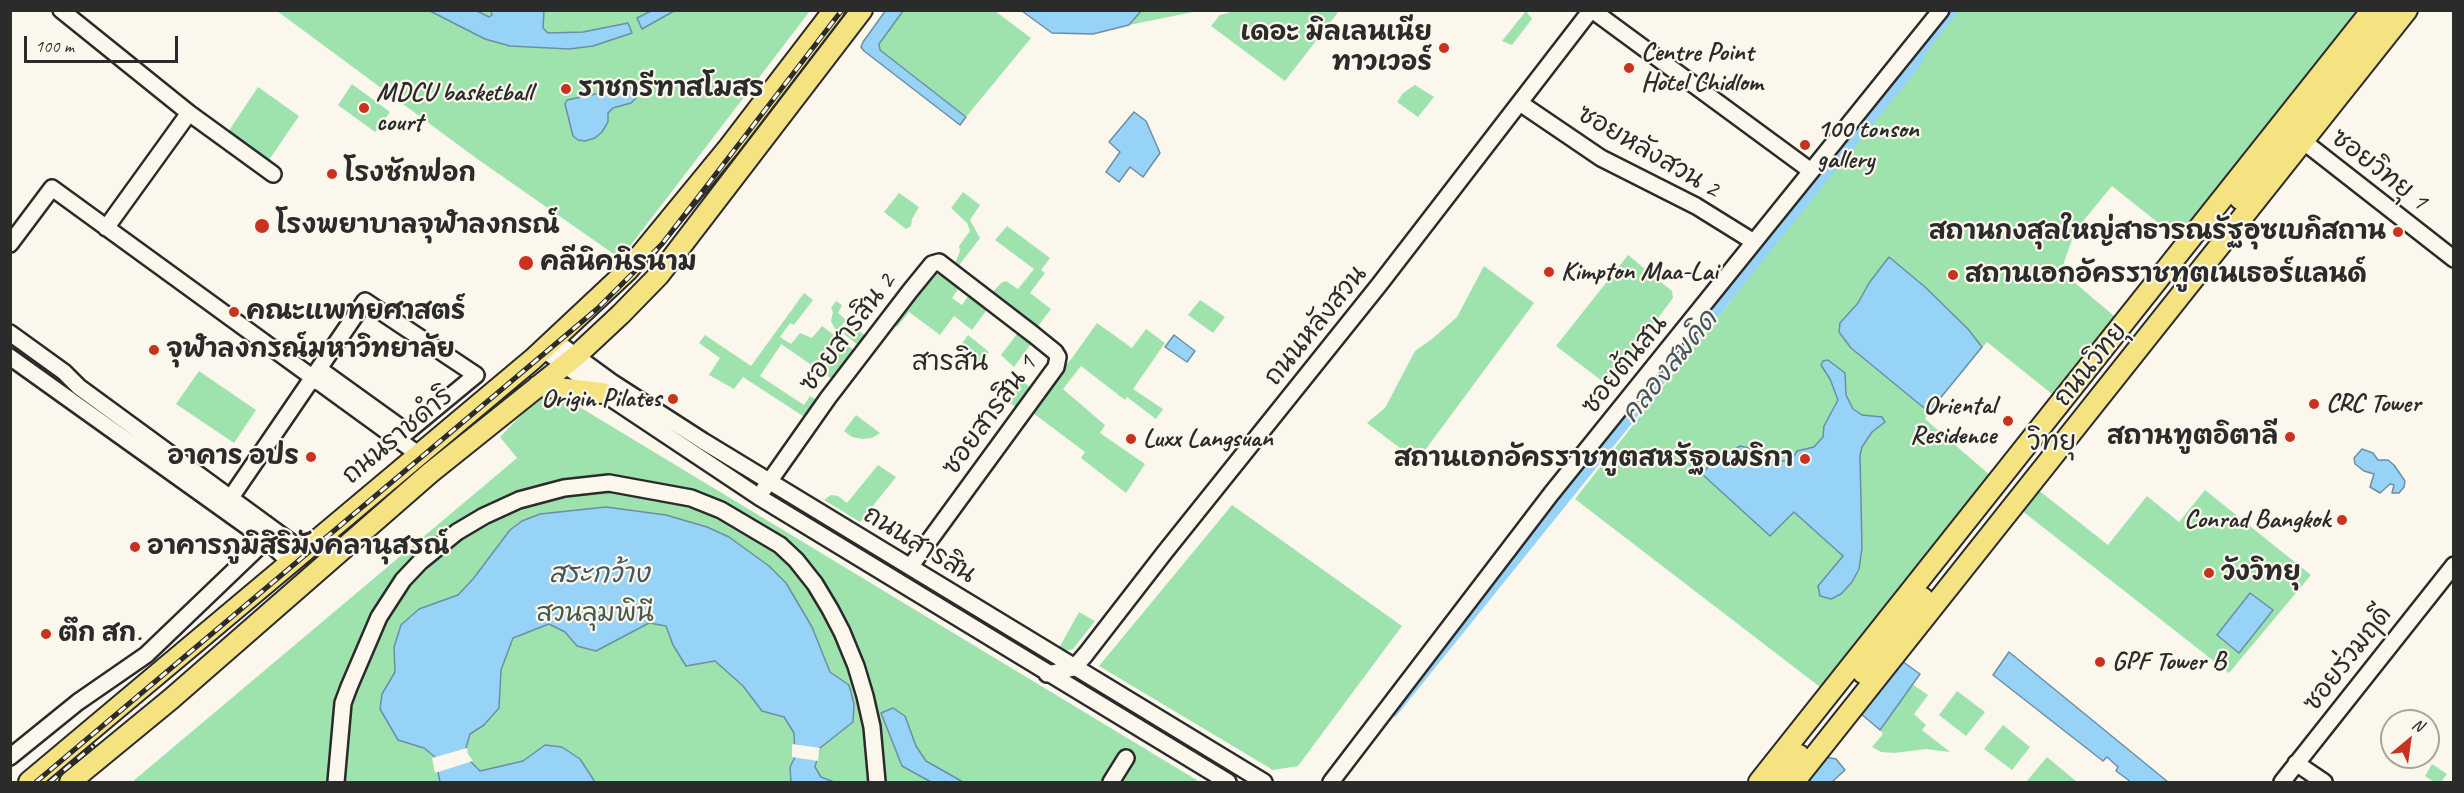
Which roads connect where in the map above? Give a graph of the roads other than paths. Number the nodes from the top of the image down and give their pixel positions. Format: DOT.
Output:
graph roads {
  1 [pos="61,10"];
  2 [pos="834,10"];
  3 [pos="862,10"];
  4 [pos="1591,10"];
  5 [pos="1941,10"];
  6 [pos="2372,10"];
  7 [pos="2390,10"];
  8 [pos="2407,10"];
  9 [pos="770,93"];
  10 [pos="1520,103"];
  11 [pos="788,108"];
  12 [pos="189,113"];
  13 [pos="2303,141"];
  14 [pos="1811,171"];
  15 [pos="273,174"];
  16 [pos="106,228"];
  17 [pos="1754,242"];
  18 [pos="10,244"];
  19 [pos="2454,259"];
  20 [pos="996,305"];
  21 [pos="10,333"];
  22 [pos="549,345"];
  23 [pos="10,357"];
  24 [pos="570,360"];
  25 [pos="57,367"];
  26 [pos="2112,371"];
  27 [pos="315,380"];
  28 [pos="46,383"];
  29 [pos="538,386"];
  30 [pos="603,393"];
  31 [pos="685,429"];
  32 [pos="703,441"];
  33 [pos="679,444"];
  34 [pos="418,454"];
  35 [pos="695,455"];
  36 [pos="769,482"];
  37 [pos="373,492"];
  38 [pos="759,496"];
  39 [pos="227,504"];
  40 [pos="2015,505"];
  41 [pos="388,510"];
  42 [pos="1991,513"];
  43 [pos="265,523"];
  44 [pos="266,540"];
  45 [pos="296,556"];
  46 [pos="910,567"];
  47 [pos="2452,569"];
  48 [pos="1913,611"];
  49 [pos="1074,668"];
  50 [pos="1047,674"];
  51 [pos="154,679"];
  52 [pos="171,699"];
  53 [pos="1826,721"];
  54 [pos="10,757"];
  55 [pos="1126,758"];
  56 [pos="2296,763"];
  57 [pos="29,783"];
  58 [pos="70,783"];
  59 [pos="336,783"];
  60 [pos="877,783"];
  61 [pos="1111,783"];
  62 [pos="1228,783"];
  63 [pos="1264,783"];
  64 [pos="1331,783"];
  65 [pos="1759,783"];
  66 [pos="1777,783"];
  67 [pos="1794,783"];
  68 [pos="2282,783"];
  69 [pos="2324,783"];
  1 -- 12 [label="street"];
  2 -- 9 [label="main road, ถนนราชดำริ"];
  3 -- 11 [label="main road, ถนนราชดำริ"];
  4 -- 10 [label="street, ถนนหลังสวน"];
  4 -- 14 [label="street"];
  5 -- 14 [label="street, ซอยต้นสน"];
  6 -- 48 [label="main road, ถนนวิทยุ"];
  7 -- 26 [label="main road, ถนนวิทยุ"];
  8 -- 13 [label="main road, ถนนวิทยุ"];
  9 -- 11 [label="main road"];
  9 -- 22 [label="main road, ถนนราชดำริ"];
  10 -- 17 [label="street, ซอยหลังสวน 2"];
  10 -- 49 [label="street, ถนนหลังสวน"];
  11 -- 24 [label="main road, ถนนราชดำริ"];
  12 -- 15 [label="street"];
  12 -- 16 [label="street"];
  13 -- 19 [label="street, ซอยวิทยุ 1"];
  13 -- 26 [label="main road, ถนนวิทยุ"];
  14 -- 17 [label="street, ซอยต้นสน"];
  16 -- 18 [label="street"];
  16 -- 27 [label="street"];
  17 -- 64 [label="street, ซอยต้นสน"];
  20 -- 36 [label="street, ซอยสารสิน 2"];
  20 -- 46 [label="street, ซอยสารสิน 1"];
  21 -- 25 [label="street"];
  22 -- 24 [label="street, ถนนสารสิน"];
  22 -- 34 [label="main road, ถนนราชดำริ"];
  23 -- 28 [label="street"];
  24 -- 29 [label="main road, ถนนราชดำริ"];
  24 -- 30 [label="street, ถนนสารสิน"];
  24 -- 31 [label="street, ถนนสารสิน"];
  25 -- 28 [label="street"];
  25 -- 39 [label="street"];
  26 -- 40 [label="main road, ถนนวิทยุ"];
  26 -- 42 [label="main road, ถนนวิทยุ"];
  27 -- 27 [label="street"];
  27 -- 34 [label="street"];
  27 -- 39 [label="street"];
  28 -- 39 [label="street"];
  29 -- 30 [label="main road"];
  29 -- 41 [label="main road, ถนนราชดำริ"];
  30 -- 33 [label="street, ถนนสารสิน"];
  31 -- 32 [label="street, ถนนสารสิน"];
  31 -- 33 [label="street"];
  32 -- 35 [label="street"];
  32 -- 36 [label="street, ถนนสารสิน"];
  33 -- 35 [label="street, ถนนสารสิน"];
  34 -- 37 [label="main road, ถนนราชดำริ"];
  35 -- 38 [label="street, ถนนสารสิน"];
  36 -- 38 [label="street, ซอยสารสิน 2"];
  36 -- 46 [label="street, ถนนสารสิน"];
  37 -- 41 [label="main road"];
  37 -- 45 [label="main road, ถนนราชดำริ"];
  38 -- 50 [label="street, ถนนสารสิน"];
  39 -- 43 [label="street"];
  39 -- 44 [label="street"];
  40 -- 42 [label="main road"];
  40 -- 48 [label="main road, ถนนวิทยุ"];
  41 -- 52 [label="main road, ถนนราชดำริ"];
  42 -- 48 [label="main road, ถนนวิทยุ"];
  43 -- 44 [label="street"];
  43 -- 45 [label="street"];
  44 -- 45 [label="street"];
  44 -- 54 [label="street"];
  45 -- 51 [label="main road, ถนนราชดำริ"];
  46 -- 49 [label="street, ถนนสารสิน"];
  47 -- 56 [label="street, ซอยร่วมฤดี"];
  48 -- 53 [label="main road, ถนนวิทยุ"];
  48 -- 53 [label="main road, ถนนวิทยุ"];
  49 -- 50 [label="street"];
  49 -- 63 [label="street, ถนนสารสิน"];
  50 -- 62 [label="street, ถนนสารสิน"];
  51 -- 52 [label="main road"];
  51 -- 57 [label="main road, ถนนราชดำริ"];
  52 -- 58 [label="main road, ถนนราชดำริ"];
  53 -- 65 [label="main road, ถนนวิทยุ"];
  53 -- 66 [label="main road, ถนนวิทยุ"];
  53 -- 67 [label="main road, ถนนวิทยุ"];
  55 -- 61 [label="street"];
  56 -- 68 [label="street, ซอยร่วมฤดี"];
  56 -- 69 [label="street"];
  59 -- 60 [label="street"];
}
